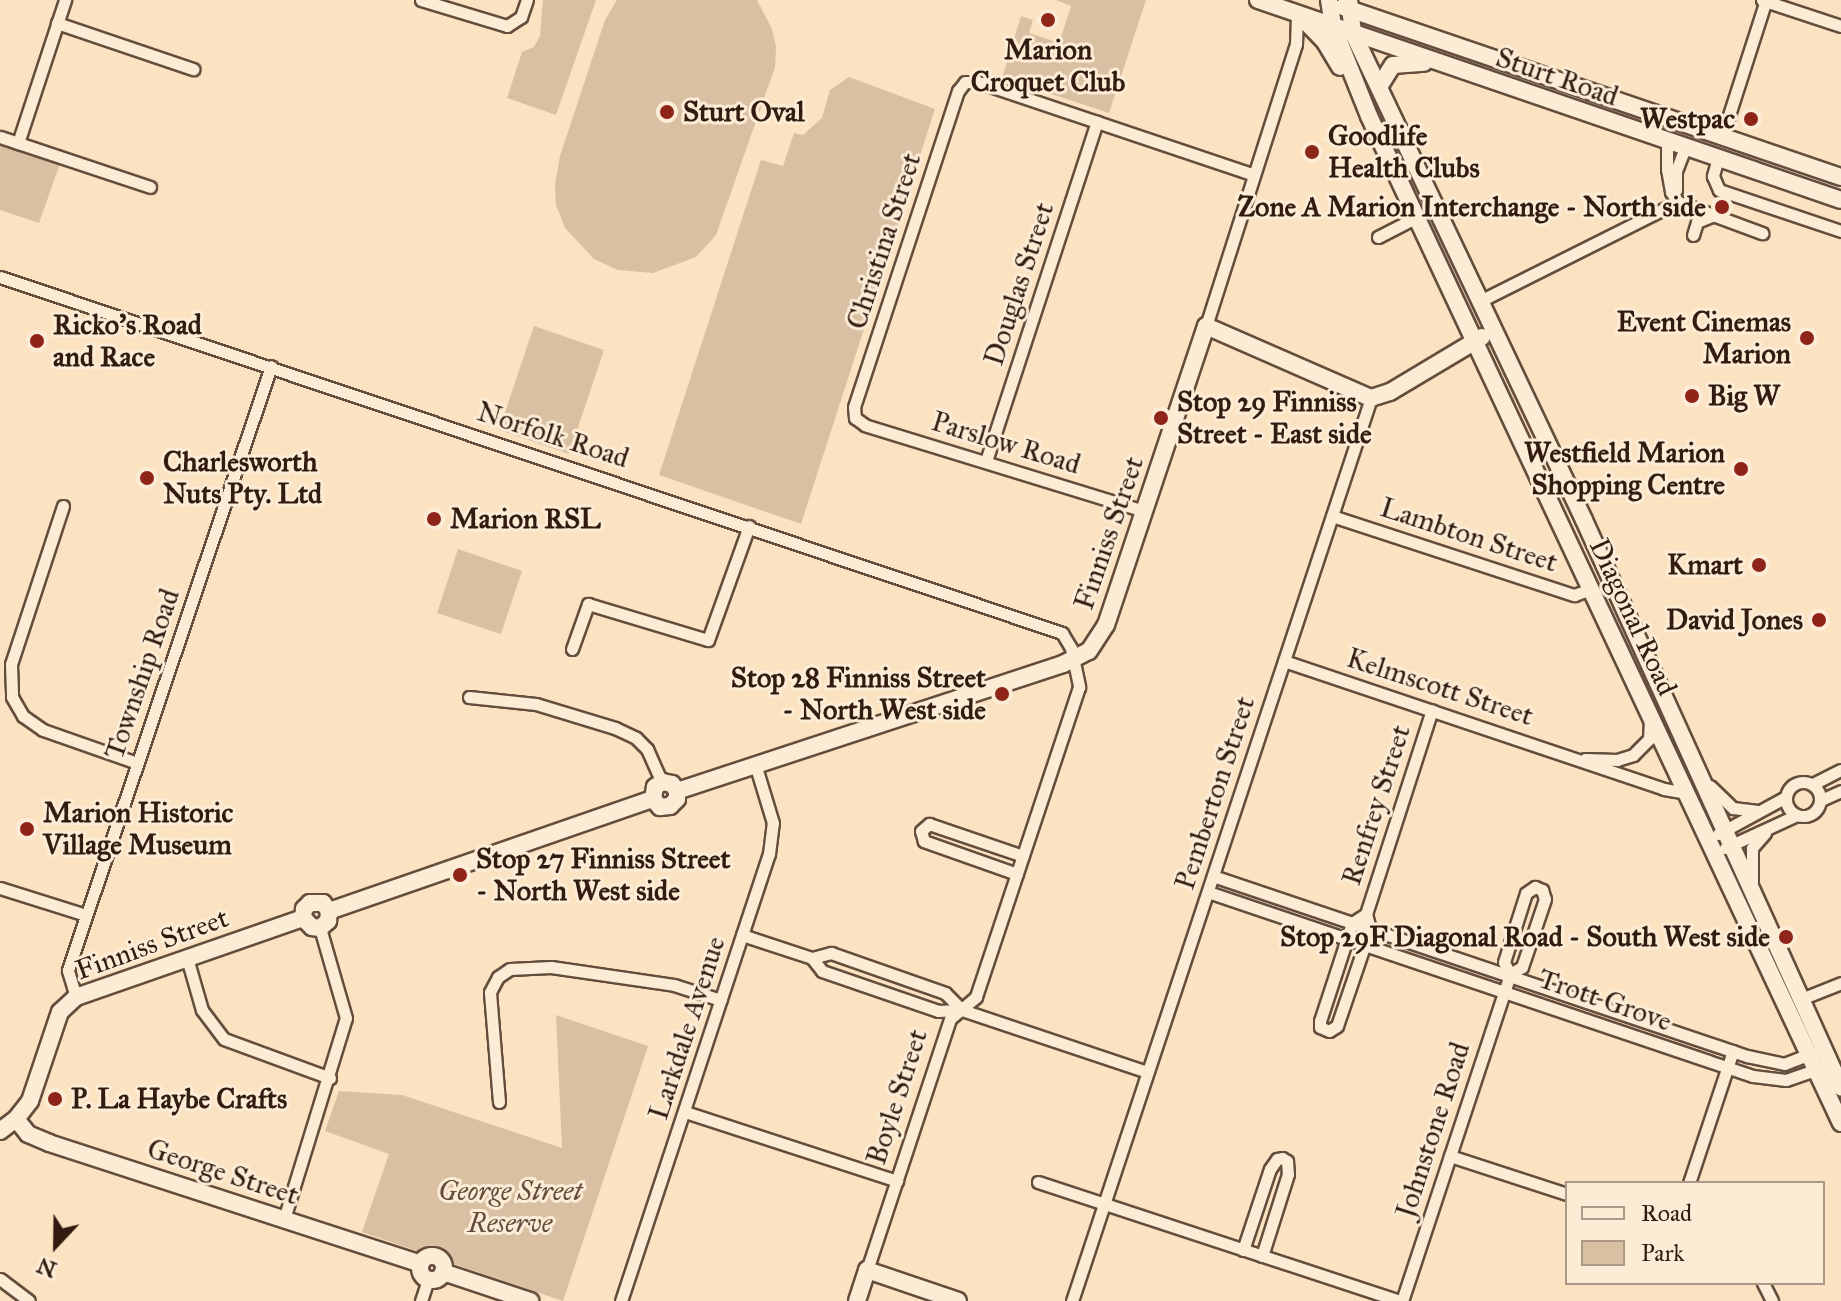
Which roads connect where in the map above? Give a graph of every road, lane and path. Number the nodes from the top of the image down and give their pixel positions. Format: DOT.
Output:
graph roads {
  1 [pos="65,0"];
  2 [pos="421,0"];
  3 [pos="527,0"];
  4 [pos="1258,0"];
  5 [pos="1764,0"];
  6 [pos="1327,1"];
  7 [pos="1349,4"];
  8 [pos="1297,13"];
  9 [pos="57,23"];
  10 [pos="1333,26"];
  11 [pos="1841,26"];
  12 [pos="1353,33"];
  13 [pos="1437,64"];
  14 [pos="193,69"];
  15 [pos="1542,75"];
  16 [pos="1379,87"];
  17 [pos="1369,116"];
  18 [pos="1097,122"];
  19 [pos="0,137"];
  20 [pos="1722,137"];
  21 [pos="1676,140"];
  22 [pos="18,143"];
  23 [pos="1718,158"];
  24 [pos="1254,175"];
  25 [pos="1841,177"];
  26 [pos="150,187"];
  27 [pos="1841,200"];
  28 [pos="1678,202"];
  29 [pos="1712,216"];
  30 [pos="1417,217"];
  31 [pos="1841,231"];
  32 [pos="1762,233"];
  33 [pos="1693,235"];
  34 [pos="1378,237"];
  35 [pos="1457,258"];
  36 [pos="0,277"];
  37 [pos="1478,302"];
  38 [pos="1206,326"];
  39 [pos="1475,343"];
  40 [pos="271,366"];
  41 [pos="1371,398"];
  42 [pos="855,418"];
  43 [pos="986,461"];
  44 [pos="63,506"];
  45 [pos="1144,511"];
  46 [pos="1332,516"];
  47 [pos="1584,520"];
  48 [pos="749,526"];
  49 [pos="1591,589"];
  50 [pos="572,649"];
  51 [pos="1075,660"];
  52 [pos="1284,661"];
  53 [pos="469,697"];
  54 [pos="1432,710"];
  55 [pos="1650,714"];
  56 [pos="1580,759"];
  57 [pos="137,763"];
  58 [pos="756,767"];
  59 [pos="1697,770"];
  60 [pos="1841,770"];
  61 [pos="1813,784"];
  62 [pos="670,787"];
  63 [pos="1841,791"];
  64 [pos="1686,793"];
  65 [pos="1786,797"];
  66 [pos="1821,800"];
  67 [pos="1757,811"];
  68 [pos="1797,815"];
  69 [pos="1775,825"];
  70 [pos="1728,838"];
  71 [pos="1710,846"];
  72 [pos="1023,856"];
  73 [pos="1017,874"];
  74 [pos="1213,876"];
  75 [pos="0,888"];
  76 [pos="1208,892"];
  77 [pos="1756,900"];
  78 [pos="329,911"];
  79 [pos="1366,914"];
  80 [pos="86,915"];
  81 [pos="303,918"];
  82 [pos="1352,923"];
  83 [pos="320,928"];
  84 [pos="1370,929"];
  85 [pos="742,935"];
  86 [pos="1347,938"];
  87 [pos="1365,945"];
  88 [pos="187,958"];
  89 [pos="812,958"];
  90 [pos="1510,974"];
  91 [pos="1841,983"];
  92 [pos="1504,991"];
  93 [pos="76,997"];
  94 [pos="1801,999"];
  95 [pos="721,1000"];
  96 [pos="962,1010"];
  97 [pos="1733,1051"];
  98 [pos="1820,1059"];
  99 [pos="1728,1067"];
  100 [pos="1147,1072"];
  101 [pos="330,1078"];
  102 [pos="1841,1087"];
  103 [pos="499,1102"];
  104 [pos="685,1112"];
  105 [pos="16,1119"];
  106 [pos="1841,1122"];
  107 [pos="0,1131"];
  108 [pos="1450,1156"];
  109 [pos="897,1181"];
  110 [pos="1690,1181"];
  111 [pos="1038,1182"];
  112 [pos="1565,1193"];
  113 [pos="1104,1204"];
  114 [pos="284,1219"];
  115 [pos="1243,1250"];
  116 [pos="1262,1256"];
  117 [pos="867,1270"];
  118 [pos="431,1272"];
  119 [pos="0,1279"];
  120 [pos="29,1301"];
  121 [pos="421,1301"];
  122 [pos="530,1301"];
  123 [pos="621,1301"];
  124 [pos="857,1301"];
  125 [pos="958,1301"];
  126 [pos="1072,1301"];
  127 [pos="1400,1301"];
  1 -- 9 [label="street"];
  2 -- 3 [label="street"];
  4 -- 8 [label="main road, Sturt Road"];
  5 -- 11 [label="street"];
  5 -- 20 [label="street"];
  6 -- 7 [label="main road, Sturt Road"];
  6 -- 10 [label="main road, Diagonal Road"];
  7 -- 12 [label="main road, Diagonal Road"];
  7 -- 15 [label="main road, Sturt Road"];
  8 -- 10 [label="main road, Sturt Road"];
  8 -- 17 [label="main road"];
  8 -- 24 [label="street, Finniss Street"];
  9 -- 14 [label="street"];
  9 -- 22 [label="street"];
  10 -- 12 [label="main road, Sturt Road"];
  10 -- 17 [label="main road, Diagonal Road"];
  12 -- 13 [label="main road, Sturt Road"];
  12 -- 16 [label="main road, Diagonal Road"];
  13 -- 16 [label="main road"];
  13 -- 21 [label="main road, Sturt Road"];
  15 -- 20 [label="main road, Sturt Road"];
  15 -- 21 [label="main road"];
  16 -- 35 [label="main road, Diagonal Road"];
  17 -- 30 [label="main road, Diagonal Road"];
  18 -- 24 [label="street"];
  18 -- 42 [label="street, Christina Street"];
  18 -- 43 [label="street, Douglas Street"];
  19 -- 22 [label="street"];
  20 -- 25 [label="main road, Sturt Road"];
  21 -- 23 [label="main road, Sturt Road"];
  21 -- 28 [label="street"];
  21 -- 28 [label="street"];
  22 -- 26 [label="street"];
  23 -- 27 [label="main road, Sturt Road"];
  23 -- 31 [label="street"];
  24 -- 38 [label="street, Finniss Street"];
  28 -- 29 [label="street"];
  28 -- 37 [label="street"];
  29 -- 32 [label="street"];
  29 -- 33 [label="street"];
  30 -- 34 [label="street"];
  30 -- 39 [label="main road, Diagonal Road"];
  35 -- 37 [label="main road, Diagonal Road"];
  35 -- 39 [label="main road"];
  36 -- 40 [label="street, Norfolk Road"];
  37 -- 47 [label="main road, Diagonal Road"];
  38 -- 41 [label="main road"];
  38 -- 45 [label="main road, Finniss Street"];
  39 -- 41 [label="main road"];
  39 -- 49 [label="main road, Diagonal Road"];
  40 -- 48 [label="street, Norfolk Road"];
  40 -- 57 [label="street, Township Road"];
  41 -- 46 [label="street, Pemberton Street"];
  42 -- 43 [label="street, Parslow Road"];
  43 -- 45 [label="street, Parslow Road"];
  44 -- 57 [label="street"];
  45 -- 51 [label="main road, Finniss Street"];
  46 -- 49 [label="street, Lambton Street"];
  46 -- 52 [label="street, Pemberton Street"];
  47 -- 49 [label="main road"];
  47 -- 59 [label="main road, Diagonal Road"];
  48 -- 50 [label="street"];
  48 -- 51 [label="street, Norfolk Road"];
  49 -- 55 [label="main road, Diagonal Road"];
  51 -- 58 [label="main road, Finniss Street"];
  51 -- 72 [label="street, Boyle Street"];
  52 -- 54 [label="street, Kelmscott Street"];
  52 -- 74 [label="street, Pemberton Street"];
  53 -- 62 [label="street"];
  54 -- 56 [label="street, Kelmscott Street"];
  54 -- 79 [label="street, Renfrey Street"];
  55 -- 56 [label="street, Kelmscott Street"];
  55 -- 64 [label="main road, Diagonal Road"];
  56 -- 64 [label="street, Kelmscott Street"];
  57 -- 80 [label="street, Township Road"];
  58 -- 62 [label="main road, Finniss Street"];
  58 -- 85 [label="street, Larkdale Avenue"];
  59 -- 67 [label="street"];
  59 -- 70 [label="main road, Diagonal Road"];
  60 -- 61 [label="street"];
  61 -- 65 [label="street"];
  61 -- 66 [label="street"];
  62 -- 78 [label="main road, Finniss Street"];
  63 -- 66 [label="street"];
  64 -- 71 [label="main road, Diagonal Road"];
  65 -- 67 [label="street"];
  65 -- 68 [label="street"];
  66 -- 68 [label="street"];
  67 -- 70 [label="street"];
  68 -- 69 [label="street"];
  69 -- 70 [label="street"];
  69 -- 77 [label="street"];
  70 -- 71 [label="street"];
  70 -- 77 [label="main road, Diagonal Road"];
  71 -- 98 [label="main road, Diagonal Road"];
  72 -- 73 [label="street, Boyle Street"];
  72 -- 73 [label="street"];
  73 -- 96 [label="street, Boyle Street"];
  74 -- 76 [label="street, Pemberton Street"];
  74 -- 82 [label="street, Trott Grove"];
  75 -- 80 [label="street"];
  76 -- 86 [label="street, Trott Grove"];
  76 -- 100 [label="street, Pemberton Street"];
  77 -- 94 [label="main road, Diagonal Road"];
  78 -- 81 [label="main road"];
  78 -- 83 [label="main road"];
  79 -- 82 [label="street"];
  79 -- 84 [label="street"];
  80 -- 93 [label="street, Township Road"];
  81 -- 83 [label="main road"];
  81 -- 88 [label="main road, Finniss Street"];
  82 -- 84 [label="street, Trott Grove"];
  82 -- 86 [label="street"];
  83 -- 101 [label="street"];
  84 -- 87 [label="street"];
  84 -- 90 [label="street, Trott Grove"];
  85 -- 89 [label="street"];
  85 -- 95 [label="street, Larkdale Avenue"];
  86 -- 87 [label="street, Trott Grove"];
  86 -- 87 [label="street"];
  87 -- 92 [label="street, Trott Grove"];
  88 -- 93 [label="main road, Finniss Street"];
  88 -- 101 [label="street"];
  89 -- 96 [label="street"];
  89 -- 96 [label="street"];
  90 -- 90 [label="street, Trott Grove"];
  90 -- 92 [label="street, Johnstone Road"];
  90 -- 97 [label="street, Trott Grove"];
  91 -- 94 [label="street"];
  92 -- 99 [label="street, Trott Grove"];
  92 -- 108 [label="street, Johnstone Road"];
  93 -- 105 [label="main road, Finniss Street"];
  94 -- 98 [label="main road, Diagonal Road"];
  95 -- 103 [label="street"];
  95 -- 104 [label="street, Larkdale Avenue"];
  96 -- 100 [label="street"];
  96 -- 109 [label="street, Boyle Street"];
  97 -- 98 [label="street, Trott Grove"];
  97 -- 99 [label="street"];
  98 -- 99 [label="street, Trott Grove"];
  98 -- 102 [label="main road, Diagonal Road"];
  98 -- 106 [label="main road, Diagonal Road"];
  99 -- 110 [label="street"];
  100 -- 113 [label="street, Pemberton Street"];
  101 -- 114 [label="street"];
  104 -- 109 [label="street"];
  104 -- 123 [label="street, Larkdale Avenue"];
  105 -- 107 [label="main road, Finniss Street"];
  105 -- 114 [label="main road, George Street"];
  108 -- 112 [label="street"];
  108 -- 127 [label="street, Johnstone Road"];
  109 -- 117 [label="street, Boyle Street"];
  111 -- 113 [label="street"];
  113 -- 115 [label="street"];
  113 -- 126 [label="street, Pemberton Street"];
  114 -- 118 [label="main road, George Street"];
  115 -- 116 [label="street"];
  115 -- 116 [label="street"];
  116 -- 127 [label="street"];
  117 -- 124 [label="main road, Boyle Street"];
  117 -- 125 [label="main road"];
  118 -- 121 [label="street"];
  118 -- 122 [label="main road, George Street"];
  119 -- 120 [label="street"];
}
